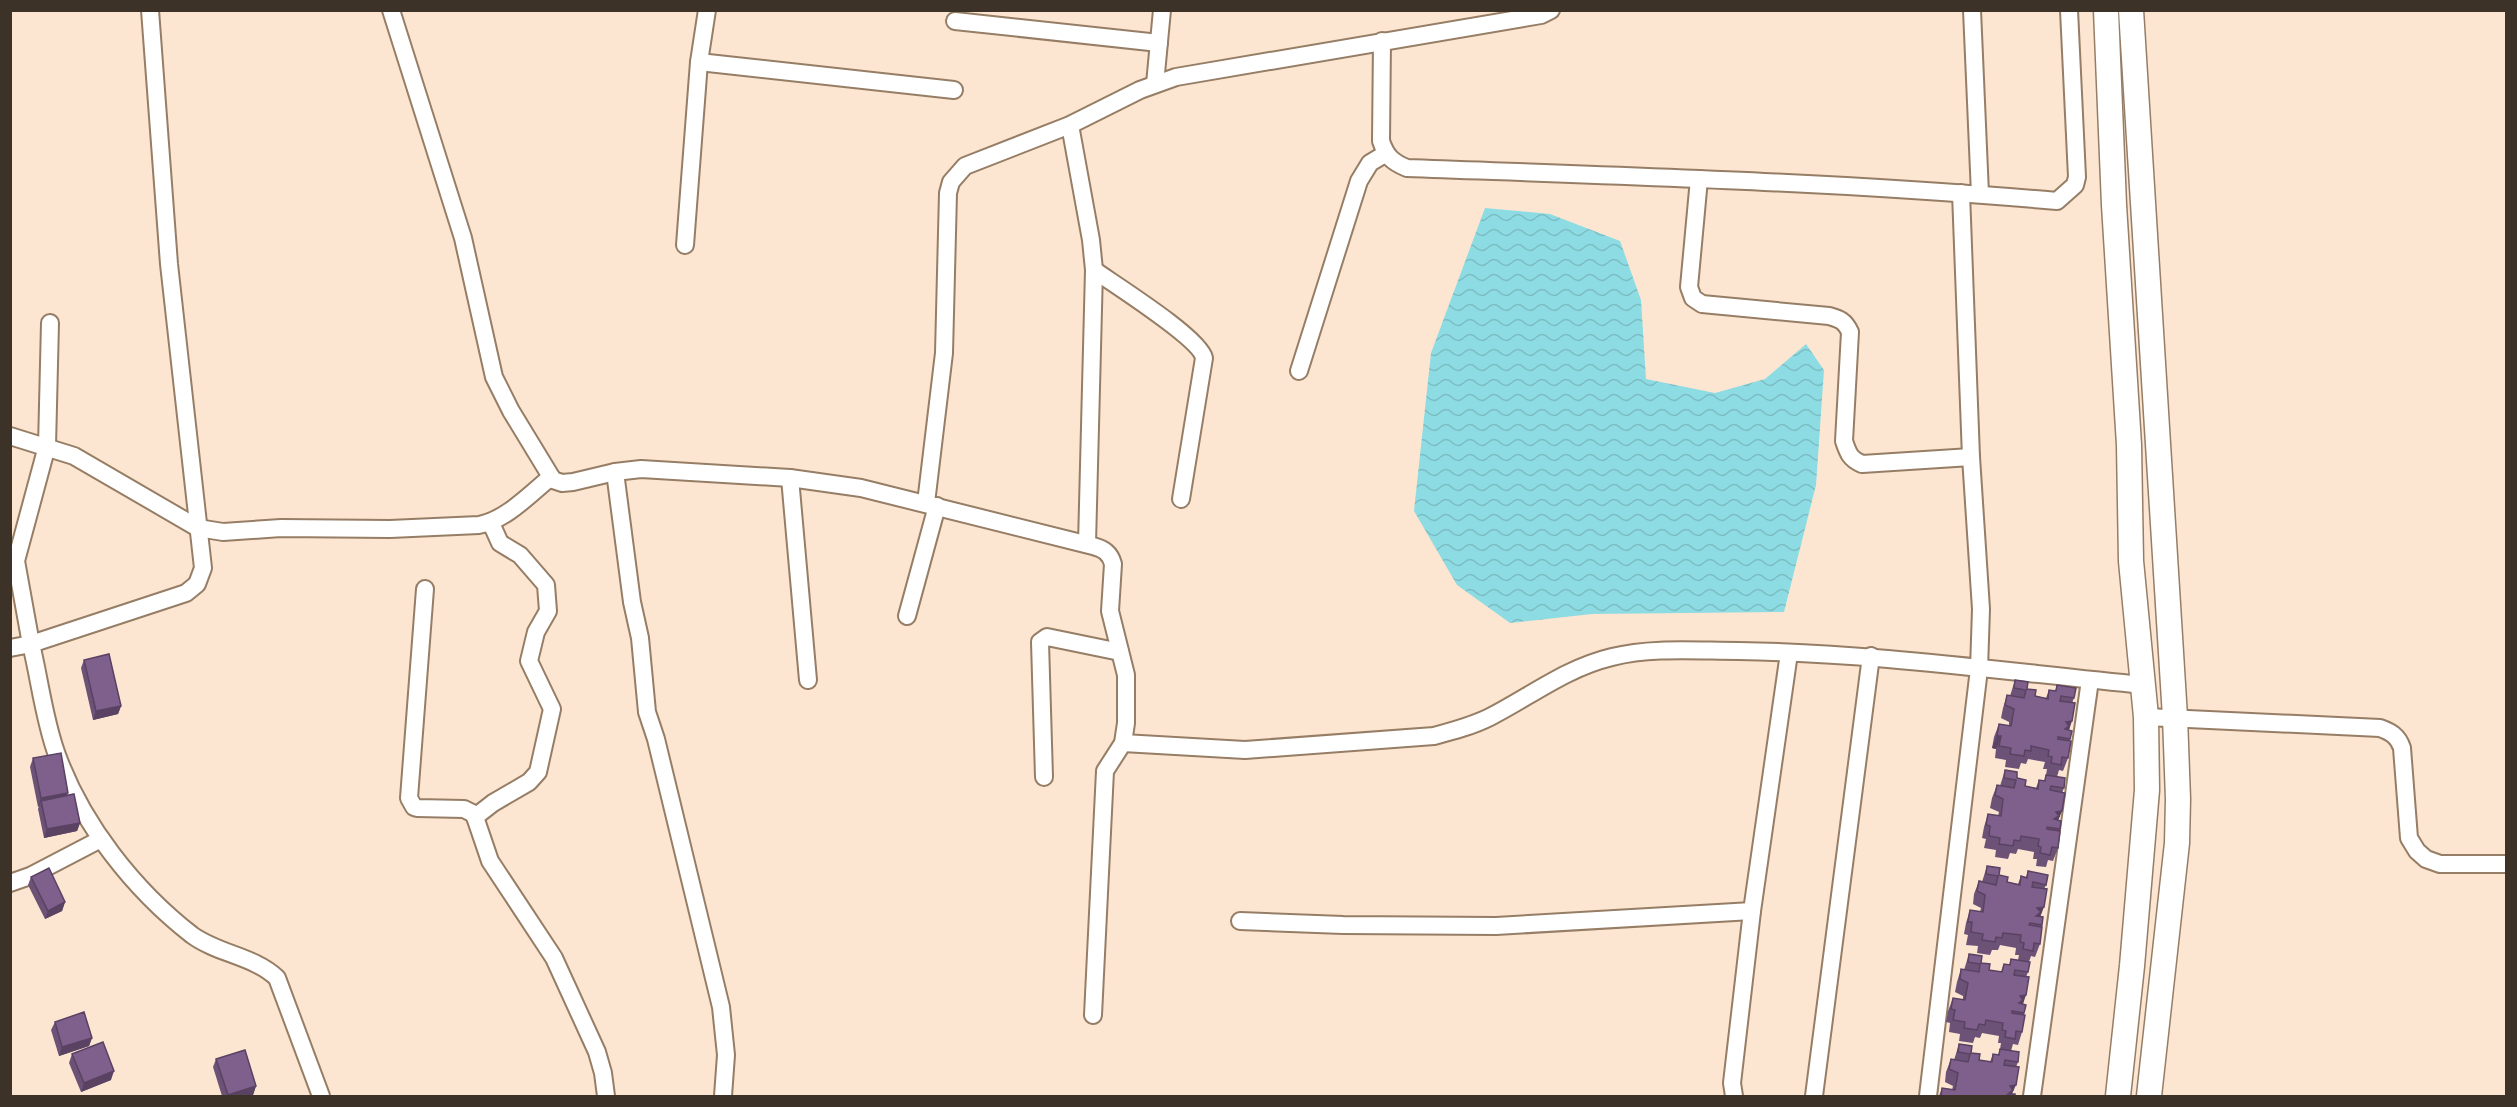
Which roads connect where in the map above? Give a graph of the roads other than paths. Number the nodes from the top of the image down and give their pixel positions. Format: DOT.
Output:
graph roads {
  1 [pos="150,10"];
  2 [pos="391,10"];
  3 [pos="707,10"];
  4 [pos="1162,10"];
  5 [pos="1551,10"];
  6 [pos="1972,10"];
  7 [pos="2069,10"];
  8 [pos="2106,10"];
  9 [pos="2131,10"];
  10 [pos="955,21"];
  11 [pos="1382,41"];
  12 [pos="1159,43"];
  13 [pos="699,62"];
  14 [pos="1155,84"];
  15 [pos="954,90"];
  16 [pos="1070,125"];
  17 [pos="1385,154"];
  18 [pos="1699,179"];
  19 [pos="1961,193"];
  20 [pos="1980,194"];
  21 [pos="685,245"];
  22 [pos="1094,270"];
  23 [pos="50,323"];
  24 [pos="1299,371"];
  25 [pos="10,436"];
  26 [pos="47,446"];
  27 [pos="1971,457"];
  28 [pos="615,472"];
  29 [pos="551,477"];
  30 [pos="790,478"];
  31 [pos="1181,499"];
  32 [pos="931,504"];
  33 [pos="491,523"];
  34 [pos="198,528"];
  35 [pos="1087,544"];
  36 [pos="425,589"];
  37 [pos="907,616"];
  38 [pos="31,644"];
  39 [pos="10,648"];
  40 [pos="1120,652"];
  41 [pos="1789,653"];
  42 [pos="1870,656"];
  43 [pos="1980,669"];
  44 [pos="808,680"];
  45 [pos="2090,680"];
  46 [pos="2143,685"];
  47 [pos="2146,717"];
  48 [pos="2175,717"];
  49 [pos="1124,743"];
  50 [pos="1044,777"];
  51 [pos="475,818"];
  52 [pos="100,839"];
  53 [pos="2506,864"];
  54 [pos="10,883"];
  55 [pos="1752,911"];
  56 [pos="1240,921"];
  57 [pos="1092,1015"];
  58 [pos="321,1096"];
  59 [pos="606,1096"];
  60 [pos="723,1096"];
  61 [pos="1734,1096"];
  62 [pos="1814,1096"];
  63 [pos="1928,1096"];
  64 [pos="2032,1096"];
  65 [pos="2118,1096"];
  66 [pos="2149,1096"];
  1 -- 34 [label="street"];
  2 -- 29 [label="street"];
  3 -- 13 [label="street"];
  4 -- 12 [label="street"];
  5 -- 11 [label="street"];
  6 -- 20 [label="street"];
  7 -- 20 [label="street"];
  8 -- 46 [label="street"];
  9 -- 48 [label="street"];
  10 -- 12 [label="street"];
  11 -- 14 [label="street"];
  11 -- 17 [label="street"];
  12 -- 14 [label="street"];
  13 -- 15 [label="street"];
  13 -- 21 [label="street"];
  14 -- 16 [label="street"];
  16 -- 22 [label="street"];
  16 -- 32 [label="street"];
  17 -- 18 [label="street"];
  17 -- 24 [label="street"];
  18 -- 19 [label="street"];
  18 -- 27 [label="street"];
  19 -- 20 [label="street"];
  19 -- 27 [label="street"];
  22 -- 31 [label="street"];
  22 -- 35 [label="street"];
  23 -- 26 [label="street"];
  25 -- 26 [label="street"];
  26 -- 34 [label="street"];
  26 -- 38 [label="street"];
  27 -- 43 [label="street"];
  28 -- 29 [label="street"];
  28 -- 30 [label="street"];
  28 -- 60 [label="street"];
  29 -- 33 [label="street"];
  30 -- 32 [label="street"];
  30 -- 44 [label="street"];
  32 -- 35 [label="street"];
  32 -- 37 [label="street"];
  33 -- 34 [label="street"];
  33 -- 51 [label="street"];
  34 -- 38 [label="street"];
  35 -- 40 [label="street"];
  36 -- 51 [label="street"];
  38 -- 39 [label="street"];
  38 -- 52 [label="street"];
  40 -- 49 [label="street"];
  40 -- 50 [label="street"];
  41 -- 42 [label="street"];
  41 -- 49 [label="street"];
  41 -- 55 [label="street"];
  42 -- 43 [label="street"];
  42 -- 62 [label="street"];
  43 -- 45 [label="street"];
  43 -- 63 [label="street"];
  45 -- 46 [label="street"];
  45 -- 64 [label="street"];
  46 -- 47 [label="street"];
  47 -- 48 [label="street"];
  47 -- 65 [label="street"];
  48 -- 53 [label="street"];
  48 -- 66 [label="street"];
  49 -- 57 [label="street"];
  51 -- 59 [label="street"];
  52 -- 54 [label="street"];
  52 -- 58 [label="street"];
  55 -- 56 [label="street"];
  55 -- 61 [label="street"];
}
